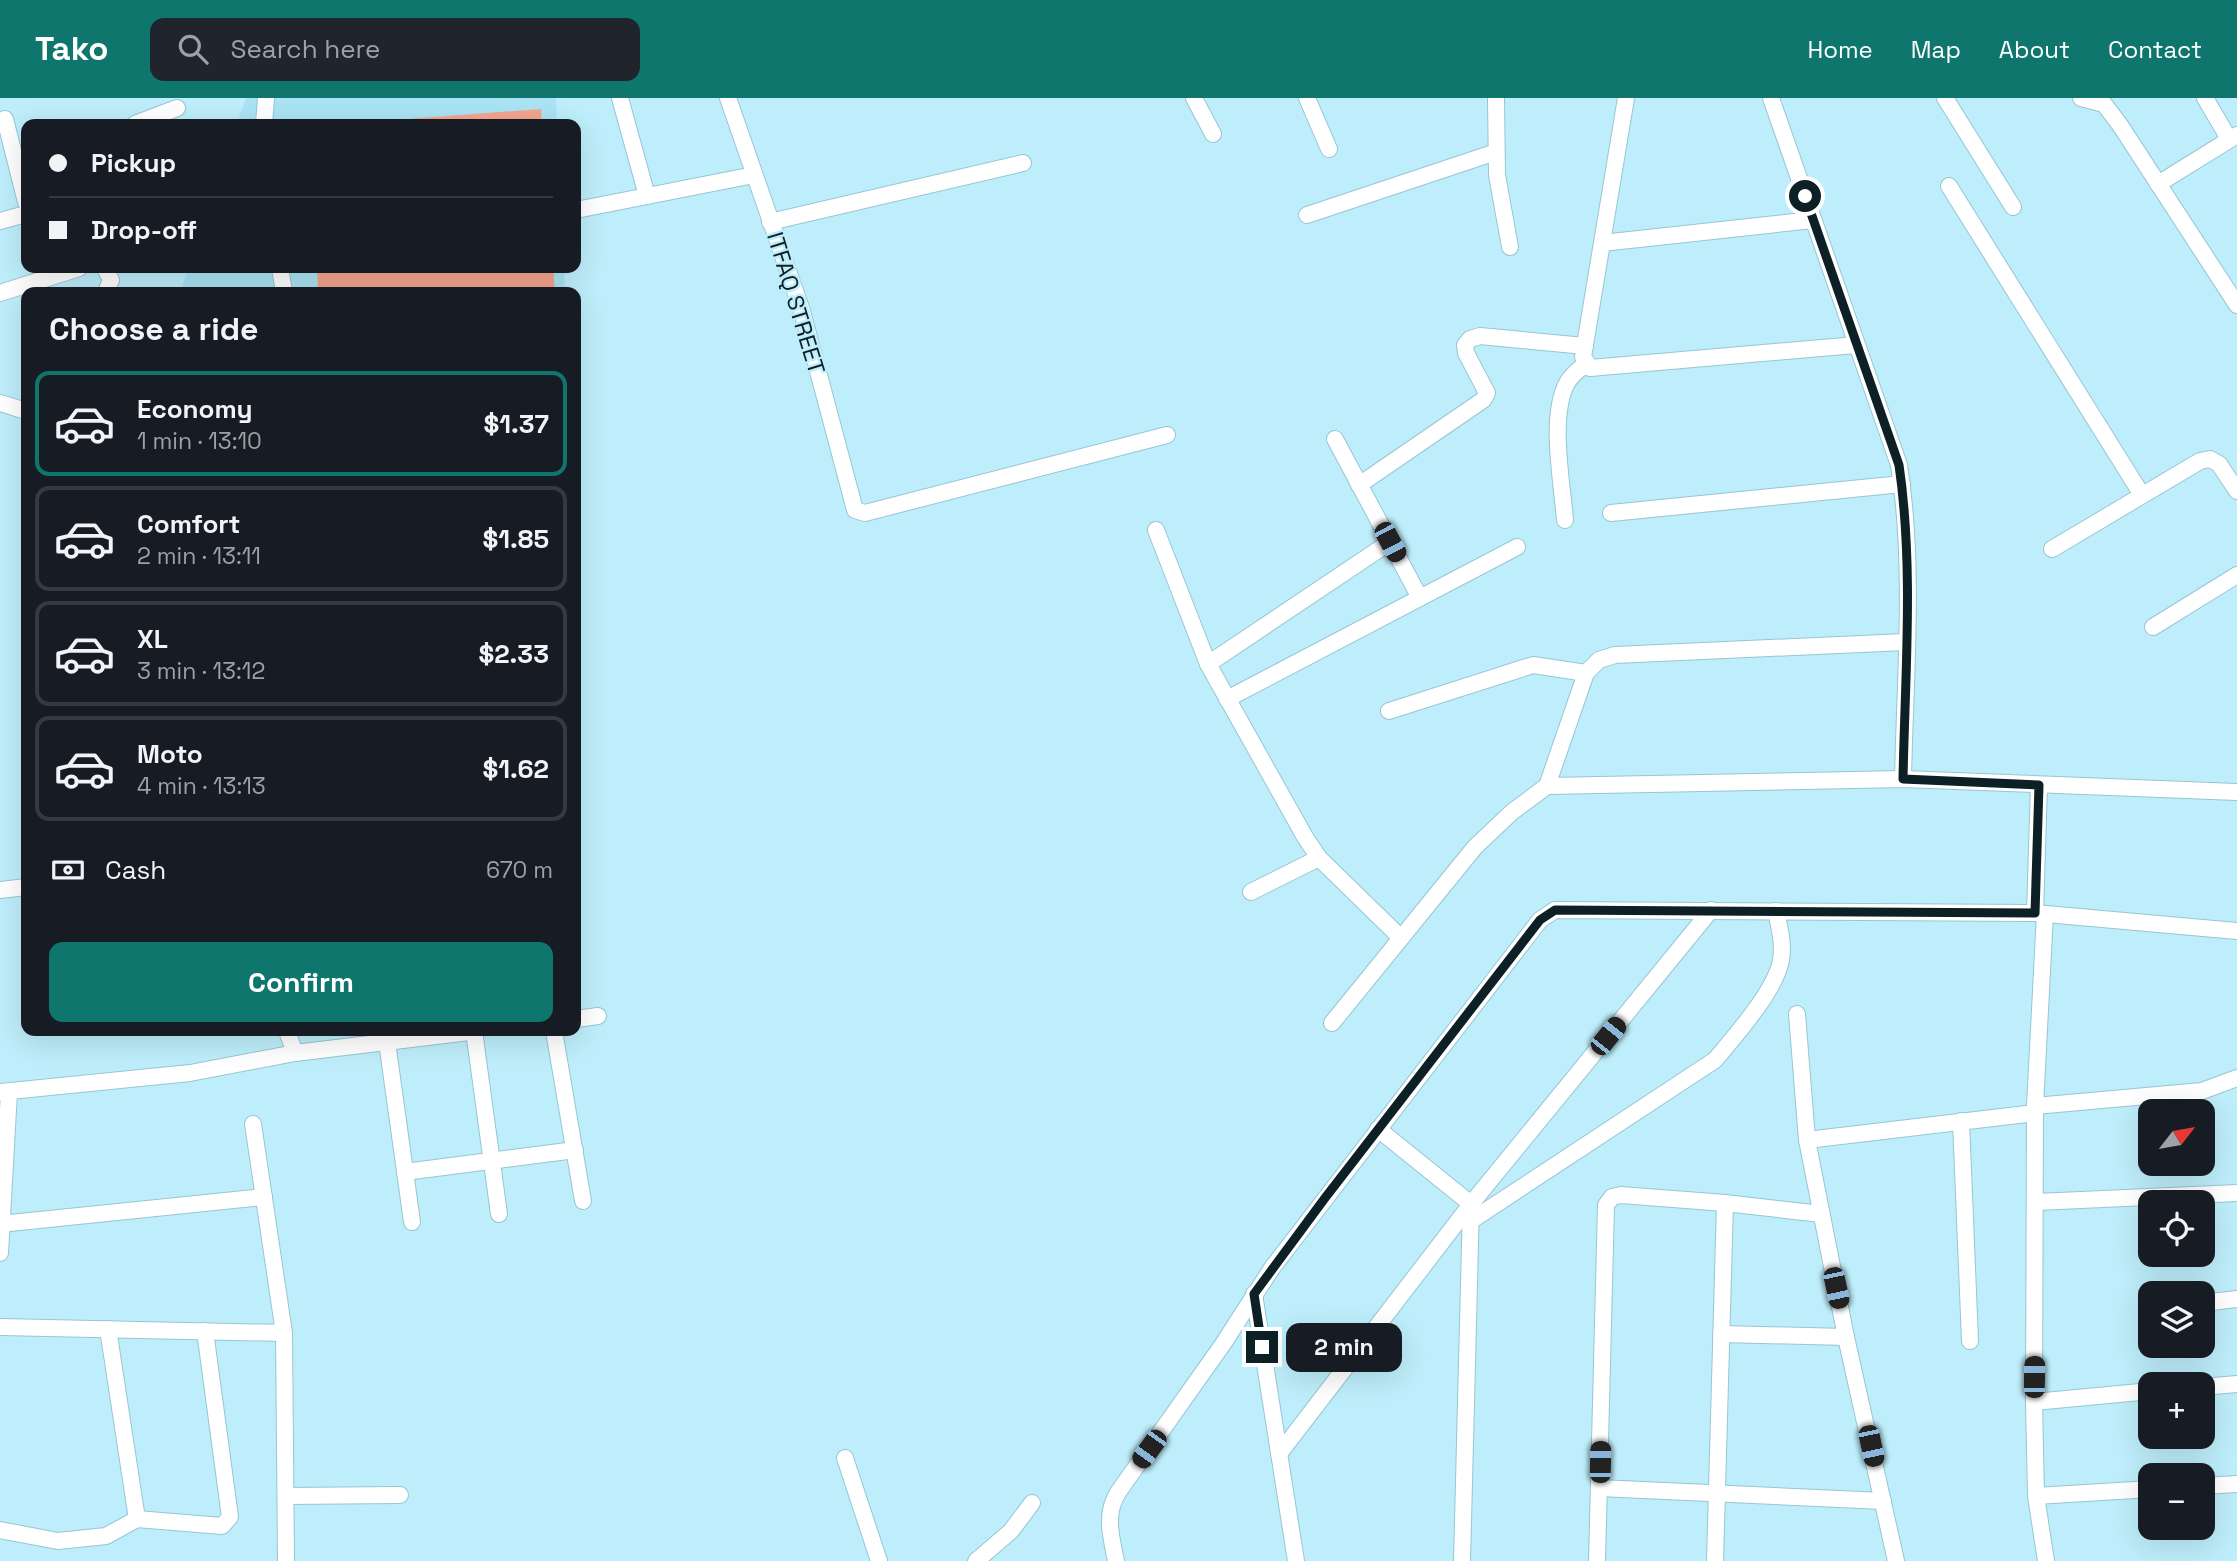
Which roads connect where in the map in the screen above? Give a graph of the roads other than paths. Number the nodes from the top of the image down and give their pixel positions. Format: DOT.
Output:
graph roads {
  1 [pos="266,98"];
  2 [pos="620,98"];
  3 [pos="728,98"];
  4 [pos="1194,98"];
  5 [pos="1307,98"];
  6 [pos="1496,98"];
  7 [pos="1626,98"];
  8 [pos="1771,98"];
  9 [pos="1945,98"];
  10 [pos="2081,98"];
  11 [pos="2204,98"];
  12 [pos="177,108"];
  13 [pos="5,119"];
  14 [pos="148,119"];
  15 [pos="264,119"];
  16 [pos="1213,134"];
  17 [pos="2233,137"];
  18 [pos="1329,149"];
  19 [pos="1496,152"];
  20 [pos="1023,163"];
  21 [pos="21,164"];
  22 [pos="754,175"];
  23 [pos="2158,184"];
  24 [pos="1949,186"];
  25 [pos="646,196"];
  26 [pos="2013,206"];
  27 [pos="581,209"];
  28 [pos="21,215"];
  29 [pos="1307,215"];
  30 [pos="0,220"];
  31 [pos="1813,220"];
  32 [pos="771,222"];
  33 [pos="1602,243"];
  34 [pos="1510,247"];
  35 [pos="63,273"];
  36 [pos="0,293"];
  37 [pos="2237,305"];
  38 [pos="1856,345"];
  39 [pos="1585,346"];
  40 [pos="1587,363"];
  41 [pos="0,403"];
  42 [pos="21,409"];
  43 [pos="1167,435"];
  44 [pos="1335,439"];
  45 [pos="1902,484"];
  46 [pos="1359,485"];
  47 [pos="2237,491"];
  48 [pos="2142,495"];
  49 [pos="1611,513"];
  50 [pos="1565,520"];
  51 [pos="1156,530"];
  52 [pos="1390,542"];
  53 [pos="1517,547"];
  54 [pos="2052,549"];
  55 [pos="2237,575"];
  56 [pos="1420,598"];
  57 [pos="2152,626"];
  58 [pos="1905,642"];
  59 [pos="1208,664"];
  60 [pos="1586,673"];
  61 [pos="1227,699"];
  62 [pos="1389,711"];
  63 [pos="1903,779"];
  64 [pos="2039,785"];
  65 [pos="1547,786"];
  66 [pos="2237,792"];
  67 [pos="1319,858"];
  68 [pos="21,888"];
  69 [pos="0,890"];
  70 [pos="1251,892"];
  71 [pos="1711,910"];
  72 [pos="1776,911"];
  73 [pos="2040,914"];
  74 [pos="2237,931"];
  75 [pos="1401,939"];
  76 [pos="1797,1014"];
  77 [pos="598,1016"];
  78 [pos="581,1018"];
  79 [pos="1332,1023"];
  80 [pos="289,1036"];
  81 [pos="436,1036"];
  82 [pos="477,1036"];
  83 [pos="555,1036"];
  84 [pos="387,1042"];
  85 [pos="295,1053"];
  86 [pos="2237,1078"];
  87 [pos="4,1092"];
  88 [pos="2035,1109"];
  89 [pos="1961,1121"];
  90 [pos="253,1124"];
  91 [pos="1378,1129"];
  92 [pos="1807,1140"];
  93 [pos="575,1150"];
  94 [pos="492,1161"];
  95 [pos="405,1172"];
  96 [pos="2237,1193"];
  97 [pos="264,1197"];
  98 [pos="583,1201"];
  99 [pos="2036,1202"];
  100 [pos="1726,1203"];
  101 [pos="1471,1204"];
  102 [pos="499,1214"];
  103 [pos="1821,1214"];
  104 [pos="412,1222"];
  105 [pos="1469,1222"];
  106 [pos="1,1224"];
  107 [pos="0,1253"];
  108 [pos="1254,1294"];
  109 [pos="2237,1299"];
  110 [pos="2215,1302"];
  111 [pos="0,1327"];
  112 [pos="108,1329"];
  113 [pos="205,1331"];
  114 [pos="284,1333"];
  115 [pos="1721,1334"];
  116 [pos="1846,1337"];
  117 [pos="1970,1341"];
  118 [pos="2237,1384"];
  119 [pos="2215,1386"];
  120 [pos="2138,1392"];
  121 [pos="2034,1402"];
  122 [pos="1279,1454"];
  123 [pos="845,1458"];
  124 [pos="2237,1484"];
  125 [pos="2215,1485"];
  126 [pos="1599,1488"];
  127 [pos="2138,1490"];
  128 [pos="1717,1492"];
  129 [pos="400,1495"];
  130 [pos="286,1496"];
  131 [pos="2036,1496"];
  132 [pos="1883,1501"];
  133 [pos="1032,1503"];
  134 [pos="137,1519"];
  135 [pos="0,1530"];
  136 [pos="286,1561"];
  137 [pos="879,1561"];
  138 [pos="976,1561"];
  139 [pos="1116,1561"];
  140 [pos="1296,1561"];
  141 [pos="1462,1561"];
  142 [pos="1597,1561"];
  143 [pos="1715,1561"];
  144 [pos="1896,1561"];
  145 [pos="2046,1561"];
  1 -- 15 [label="street"];
  2 -- 25 [label="street"];
  3 -- 22 [label="street, ITFAQ STREET"];
  4 -- 16 [label="street"];
  5 -- 18 [label="street"];
  6 -- 19 [label="street"];
  7 -- 33 [label="street"];
  8 -- 31 [label="street"];
  9 -- 26 [label="street"];
  10 -- 23 [label="street"];
  11 -- 17 [label="street"];
  12 -- 14 [label="street"];
  13 -- 21 [label="street"];
  17 -- 23 [label="street"];
  19 -- 29 [label="street"];
  19 -- 34 [label="street"];
  20 -- 32 [label="street"];
  22 -- 25 [label="street"];
  22 -- 32 [label="street, ITFAQ STREET"];
  23 -- 37 [label="street"];
  24 -- 48 [label="street"];
  25 -- 27 [label="street"];
  28 -- 30 [label="street"];
  31 -- 33 [label="street"];
  31 -- 38 [label="street"];
  32 -- 43 [label="street, ITFAQ STREET"];
  33 -- 39 [label="street"];
  35 -- 36 [label="street"];
  38 -- 40 [label="street"];
  38 -- 45 [label="street"];
  39 -- 40 [label="street"];
  39 -- 46 [label="street"];
  40 -- 50 [label="street"];
  41 -- 42 [label="street"];
  44 -- 46 [label="street"];
  45 -- 49 [label="street"];
  45 -- 58 [label="street"];
  46 -- 52 [label="street"];
  47 -- 48 [label="street"];
  48 -- 54 [label="street"];
  51 -- 59 [label="street"];
  52 -- 56 [label="street"];
  52 -- 59 [label="street"];
  53 -- 56 [label="street"];
  55 -- 57 [label="street"];
  56 -- 61 [label="street"];
  58 -- 60 [label="street"];
  58 -- 63 [label="street"];
  59 -- 61 [label="street"];
  60 -- 62 [label="street"];
  60 -- 65 [label="street"];
  61 -- 67 [label="street"];
  63 -- 64 [label="street"];
  63 -- 65 [label="street"];
  64 -- 66 [label="street"];
  64 -- 73 [label="street"];
  65 -- 75 [label="street"];
  67 -- 70 [label="street"];
  67 -- 75 [label="street"];
  68 -- 69 [label="street"];
  71 -- 72 [label="street"];
  71 -- 91 [label="street"];
  71 -- 101 [label="street"];
  72 -- 73 [label="street"];
  72 -- 105 [label="street"];
  73 -- 74 [label="street"];
  73 -- 88 [label="street"];
  75 -- 79 [label="street"];
  76 -- 92 [label="street"];
  77 -- 78 [label="street"];
  80 -- 85 [label="street"];
  81 -- 84 [label="street"];
  82 -- 94 [label="street"];
  83 -- 93 [label="street"];
  84 -- 85 [label="street"];
  84 -- 95 [label="street"];
  85 -- 87 [label="street"];
  86 -- 88 [label="street"];
  87 -- 106 [label="street"];
  88 -- 89 [label="street"];
  88 -- 99 [label="street"];
  89 -- 92 [label="street"];
  89 -- 117 [label="street"];
  90 -- 97 [label="street"];
  91 -- 101 [label="street"];
  91 -- 108 [label="street"];
  92 -- 103 [label="street"];
  93 -- 94 [label="street"];
  93 -- 98 [label="street"];
  94 -- 95 [label="street"];
  94 -- 102 [label="street"];
  95 -- 104 [label="street"];
  96 -- 99 [label="street"];
  97 -- 106 [label="street"];
  97 -- 114 [label="street"];
  99 -- 121 [label="street"];
  100 -- 103 [label="street"];
  100 -- 115 [label="street"];
  100 -- 126 [label="street"];
  101 -- 105 [label="street"];
  101 -- 122 [label="street"];
  103 -- 116 [label="street"];
  105 -- 141 [label="street"];
  106 -- 107 [label="street"];
  108 -- 122 [label="street"];
  108 -- 139 [label="street"];
  109 -- 110 [label="street"];
  111 -- 112 [label="street"];
  112 -- 113 [label="street"];
  112 -- 134 [label="street"];
  113 -- 114 [label="street"];
  113 -- 134 [label="street"];
  114 -- 130 [label="street"];
  115 -- 116 [label="street"];
  115 -- 128 [label="street"];
  116 -- 132 [label="street"];
  118 -- 119 [label="street"];
  120 -- 121 [label="street"];
  121 -- 131 [label="street"];
  122 -- 140 [label="street"];
  123 -- 137 [label="street"];
  124 -- 125 [label="street"];
  126 -- 128 [label="street"];
  126 -- 142 [label="street"];
  127 -- 131 [label="street"];
  128 -- 132 [label="street"];
  128 -- 143 [label="street"];
  129 -- 130 [label="street"];
  130 -- 136 [label="street"];
  131 -- 145 [label="street"];
  132 -- 144 [label="street"];
  133 -- 138 [label="street"];
  134 -- 135 [label="street"];
}
